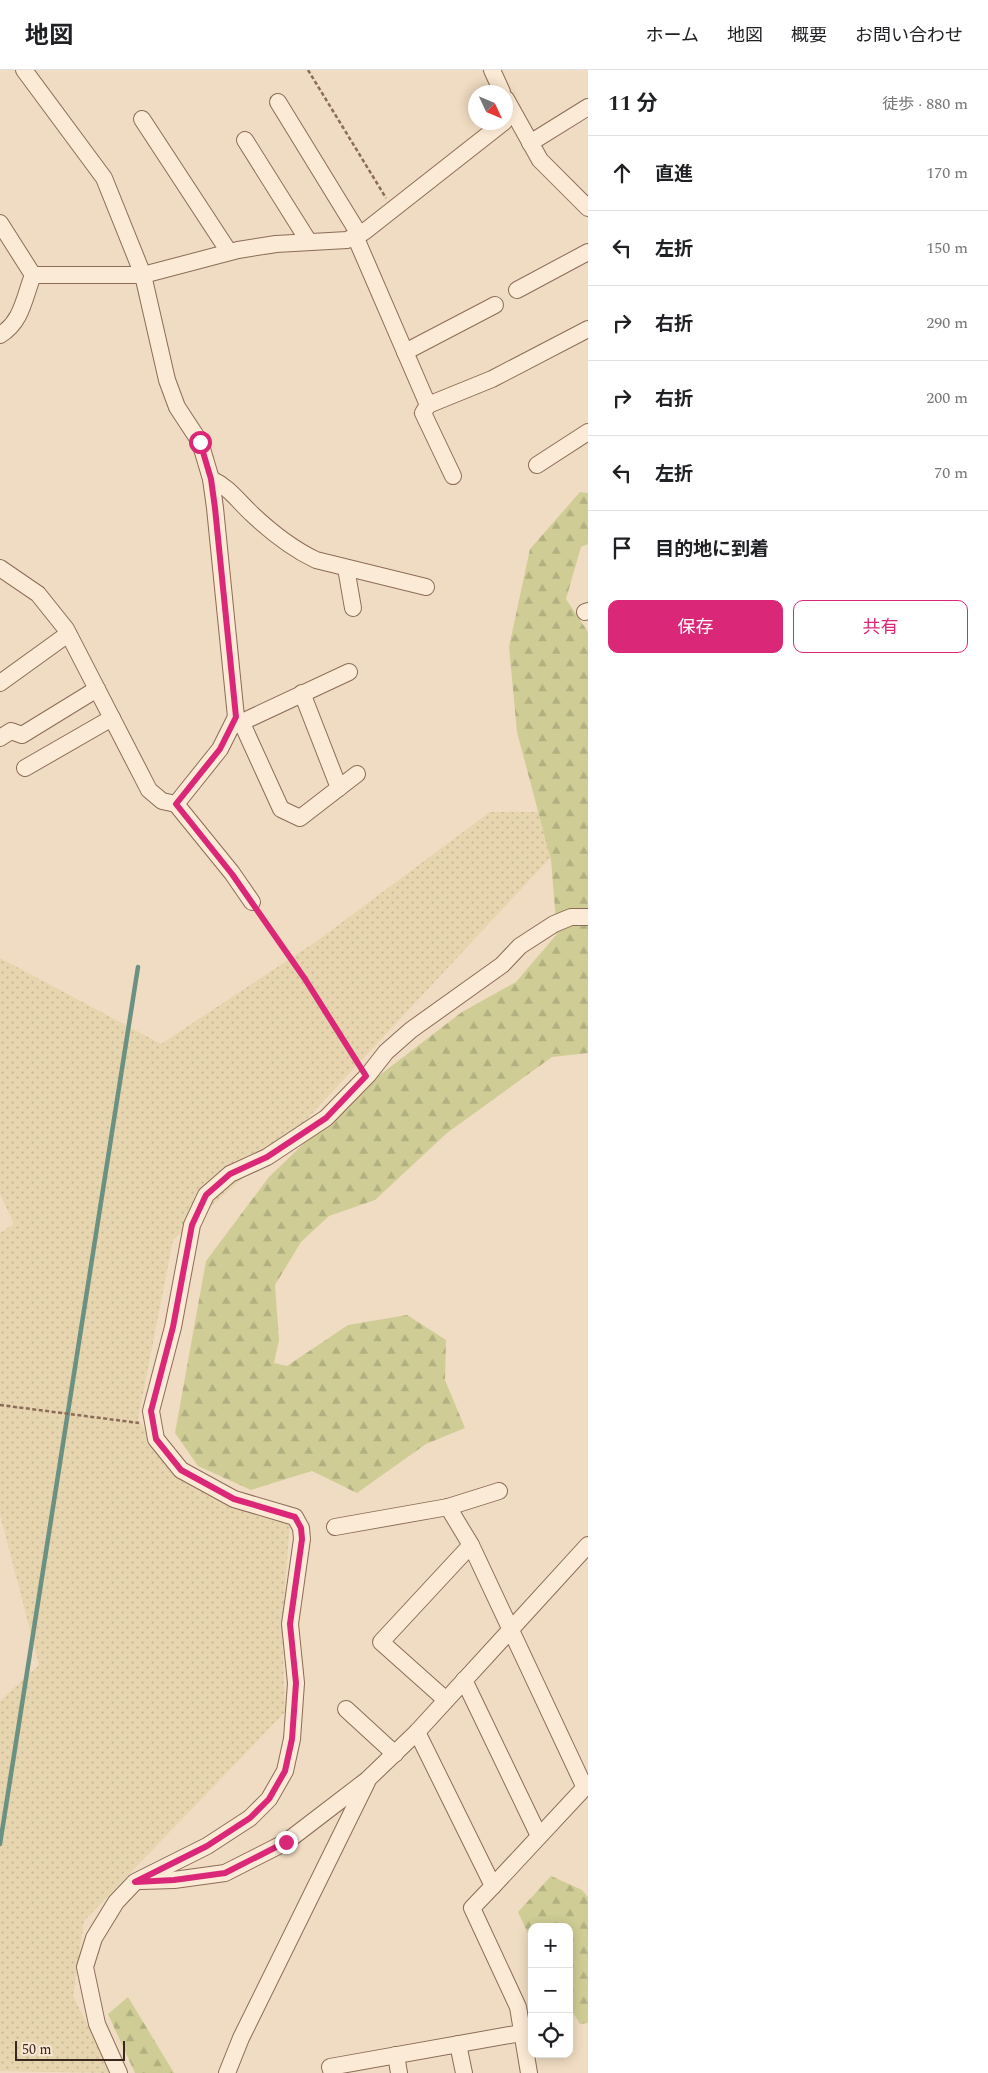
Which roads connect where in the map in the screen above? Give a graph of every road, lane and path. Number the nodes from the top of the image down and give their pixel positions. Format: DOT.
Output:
graph roads {
  1 [pos="24,70"];
  2 [pos="308,70"];
  3 [pos="492,70"];
  4 [pos="499,85"];
  5 [pos="278,102"];
  6 [pos="588,107"];
  7 [pos="142,119"];
  8 [pos="513,125"];
  9 [pos="495,130"];
  10 [pos="245,140"];
  11 [pos="530,143"];
  12 [pos="588,208"];
  13 [pos="393,210"];
  14 [pos="0,223"];
  15 [pos="357,235"];
  16 [pos="308,242"];
  17 [pos="229,252"];
  18 [pos="588,252"];
  19 [pos="33,275"];
  20 [pos="143,275"];
  21 [pos="517,290"];
  22 [pos="495,305"];
  23 [pos="588,329"];
  24 [pos="0,335"];
  25 [pos="405,352"];
  26 [pos="428,405"];
  27 [pos="588,432"];
  28 [pos="536,465"];
  29 [pos="453,476"];
  30 [pos="211,479"];
  31 [pos="0,568"];
  32 [pos="346,568"];
  33 [pos="426,587"];
  34 [pos="353,608"];
  35 [pos="68,634"];
  36 [pos="349,672"];
  37 [pos="0,683"];
  38 [pos="97,688"];
  39 [pos="302,694"];
  40 [pos="112,718"];
  41 [pos="238,720"];
  42 [pos="0,738"];
  43 [pos="24,768"];
  44 [pos="357,774"];
  45 [pos="339,788"];
  46 [pos="176,804"];
  47 [pos="252,902"];
  48 [pos="588,917"];
  49 [pos="366,1076"];
  50 [pos="0,1405"];
  51 [pos="153,1425"];
  52 [pos="499,1491"];
  53 [pos="448,1507"];
  54 [pos="335,1527"];
  55 [pos="471,1545"];
  56 [pos="588,1545"];
  57 [pos="509,1630"];
  58 [pos="464,1680"];
  59 [pos="446,1700"];
  60 [pos="346,1709"];
  61 [pos="417,1732"];
  62 [pos="395,1754"];
  63 [pos="367,1780"];
  64 [pos="586,1786"];
  65 [pos="539,1836"];
  66 [pos="135,1882"];
  67 [pos="493,1886"];
  68 [pos="527,2032"];
  69 [pos="458,2044"];
  70 [pos="396,2055"];
  71 [pos="119,2073"];
  72 [pos="227,2073"];
  73 [pos="332,2073"];
  74 [pos="399,2073"];
  75 [pos="464,2073"];
  76 [pos="529,2073"];
  1 -- 20 [label="street"];
  2 -- 13 [label="path"];
  3 -- 4 [label="street"];
  5 -- 15 [label="street"];
  6 -- 11 [label="street"];
  7 -- 17 [label="street"];
  8 -- 11 [label="street"];
  9 -- 13 [label="street"];
  10 -- 16 [label="street"];
  11 -- 12 [label="street"];
  13 -- 15 [label="street"];
  14 -- 19 [label="street"];
  15 -- 16 [label="street"];
  15 -- 25 [label="street"];
  16 -- 17 [label="street"];
  17 -- 20 [label="street"];
  18 -- 21 [label="street"];
  19 -- 20 [label="street"];
  19 -- 24 [label="street"];
  20 -- 30 [label="street"];
  22 -- 25 [label="street"];
  23 -- 26 [label="street"];
  25 -- 26 [label="street"];
  26 -- 29 [label="street"];
  27 -- 28 [label="street"];
  30 -- 32 [label="street"];
  30 -- 41 [label="street"];
  31 -- 35 [label="street"];
  32 -- 33 [label="street"];
  32 -- 34 [label="street"];
  35 -- 37 [label="street"];
  35 -- 38 [label="street"];
  36 -- 39 [label="street"];
  38 -- 40 [label="street"];
  38 -- 42 [label="street"];
  39 -- 41 [label="street"];
  39 -- 45 [label="street"];
  40 -- 43 [label="street"];
  40 -- 46 [label="street"];
  41 -- 45 [label="street"];
  41 -- 46 [label="street"];
  44 -- 45 [label="street"];
  46 -- 47 [label="street"];
  47 -- 49 [label="path"];
  48 -- 49 [label="street"];
  49 -- 51 [label="street"];
  50 -- 51 [label="path"];
  51 -- 66 [label="street"];
  52 -- 53 [label="street"];
  53 -- 54 [label="street"];
  53 -- 55 [label="street"];
  55 -- 57 [label="street"];
  55 -- 59 [label="street"];
  56 -- 57 [label="street"];
  57 -- 58 [label="street"];
  57 -- 64 [label="street"];
  58 -- 59 [label="street"];
  58 -- 65 [label="street"];
  59 -- 61 [label="street"];
  60 -- 62 [label="street"];
  61 -- 62 [label="street"];
  61 -- 67 [label="street"];
  62 -- 63 [label="street"];
  63 -- 66 [label="street"];
  63 -- 72 [label="street"];
  64 -- 65 [label="street"];
  65 -- 67 [label="street"];
  66 -- 71 [label="street"];
  67 -- 68 [label="street"];
  68 -- 69 [label="street"];
  68 -- 76 [label="street"];
  69 -- 70 [label="street"];
  69 -- 75 [label="street"];
  70 -- 73 [label="street"];
  70 -- 74 [label="street"];
}
